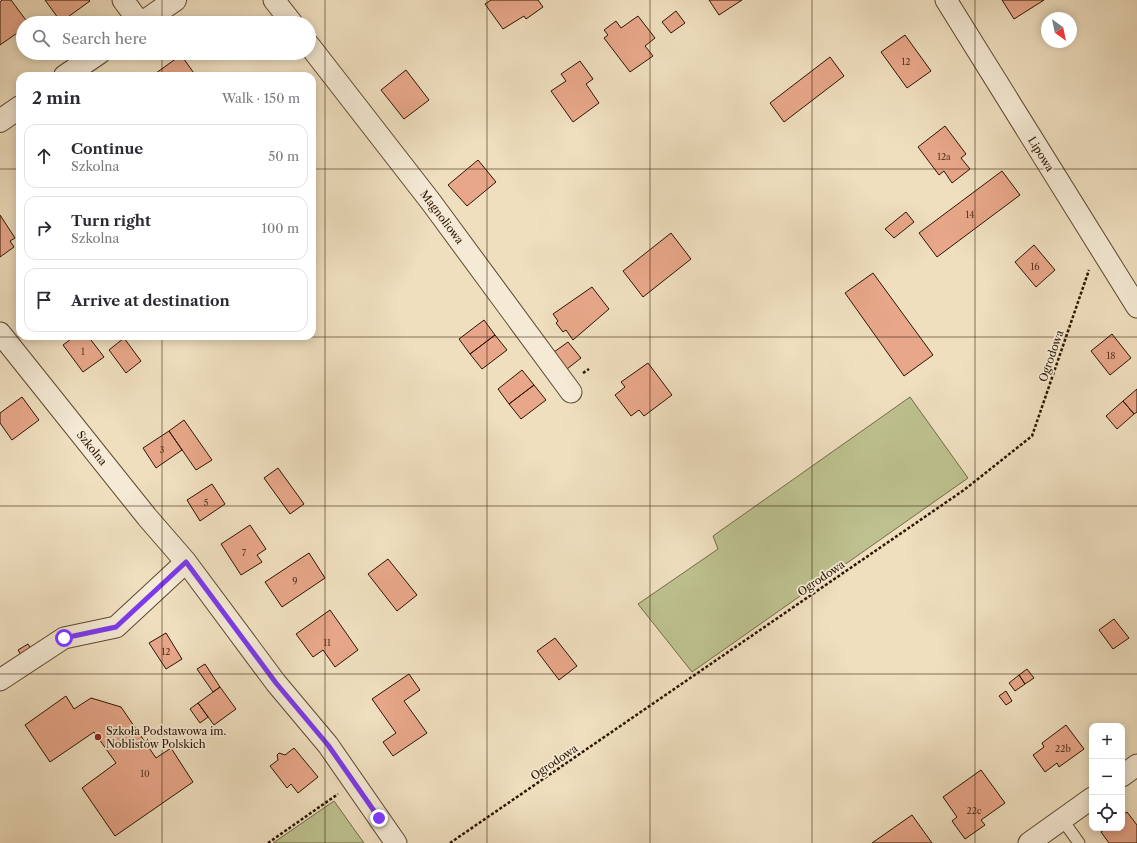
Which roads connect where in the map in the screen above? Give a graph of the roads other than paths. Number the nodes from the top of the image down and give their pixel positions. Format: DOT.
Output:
graph roads {
  1 [pos="123,0"];
  2 [pos="175,0"];
  3 [pos="274,0"];
  4 [pos="946,0"];
  5 [pos="136,16"];
  6 [pos="151,16"];
  7 [pos="287,16"];
  8 [pos="316,54"];
  9 [pos="89,60"];
  10 [pos="71,72"];
  11 [pos="16,110"];
  12 [pos="0,121"];
  13 [pos="1137,307"];
  14 [pos="0,333"];
  15 [pos="571,392"];
  16 [pos="186,562"];
  17 [pos="0,680"];
  18 [pos="1137,765"];
  19 [pos="1125,774"];
  20 [pos="1089,800"];
  21 [pos="1062,819"];
  22 [pos="396,843"];
  23 [pos="1029,843"];
  24 [pos="1079,843"];
  1 -- 5 [label="street"];
  2 -- 6 [label="street"];
  3 -- 7 [label="street"];
  4 -- 13 [label="street, Lipowa"];
  8 -- 15 [label="street, Magnoliowa"];
  9 -- 10 [label="street"];
  11 -- 12 [label="street"];
  14 -- 16 [label="street, Szkolna"];
  16 -- 17 [label="street"];
  16 -- 22 [label="street, Szkolna"];
  18 -- 19 [label="street"];
  20 -- 21 [label="street"];
  21 -- 23 [label="street"];
  21 -- 24 [label="lane"];
}
